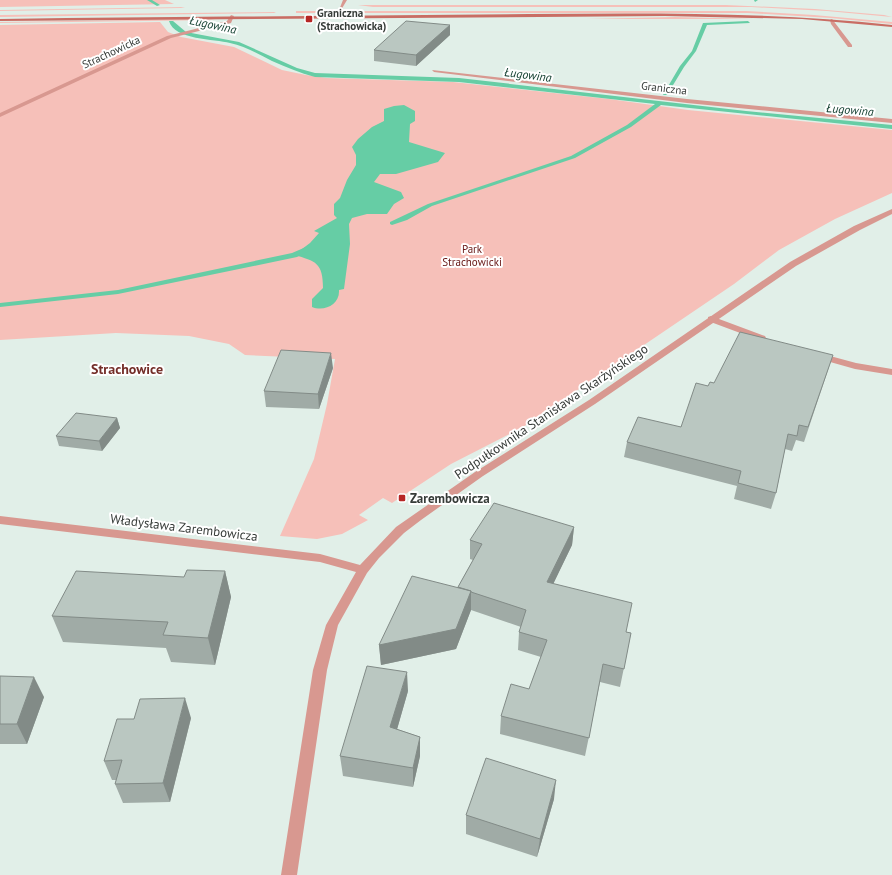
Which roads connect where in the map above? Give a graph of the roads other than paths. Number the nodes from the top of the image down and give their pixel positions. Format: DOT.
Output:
graph roads {
  1 [pos="344,0"];
  2 [pos="333,9"];
  3 [pos="340,9"];
  4 [pos="348,9"];
  5 [pos="232,16"];
  6 [pos="0,20"];
  7 [pos="832,20"];
  8 [pos="892,26"];
  9 [pos="850,46"];
  10 [pos="434,71"];
  11 [pos="0,116"];
  12 [pos="892,121"];
  13 [pos="892,211"];
  14 [pos="711,319"];
  15 [pos="768,340"];
  16 [pos="810,354"];
  17 [pos="892,372"];
  18 [pos="0,520"];
  19 [pos="363,570"];
  20 [pos="289,875"];
  1 -- 3 [label="street"];
  2 -- 3 [label="main road"];
  3 -- 4 [label="main road"];
  5 -- 6 [label="main road"];
  5 -- 7 [label="main road"];
  5 -- 11 [label="street, Strachowicka"];
  7 -- 8 [label="main road"];
  7 -- 9 [label="street"];
  10 -- 12 [label="street, Graniczna"];
  13 -- 14 [label="street, Podpułkownika Stanisława Skarżyńskiego"];
  14 -- 15 [label="street"];
  14 -- 19 [label="street, Podpułkownika Stanisława Skarżyńskiego"];
  16 -- 17 [label="street"];
  18 -- 19 [label="street, Władysława Zarembowicza"];
  19 -- 20 [label="street, Podpułkownika Stanisława Skarżyńskiego"];
}
